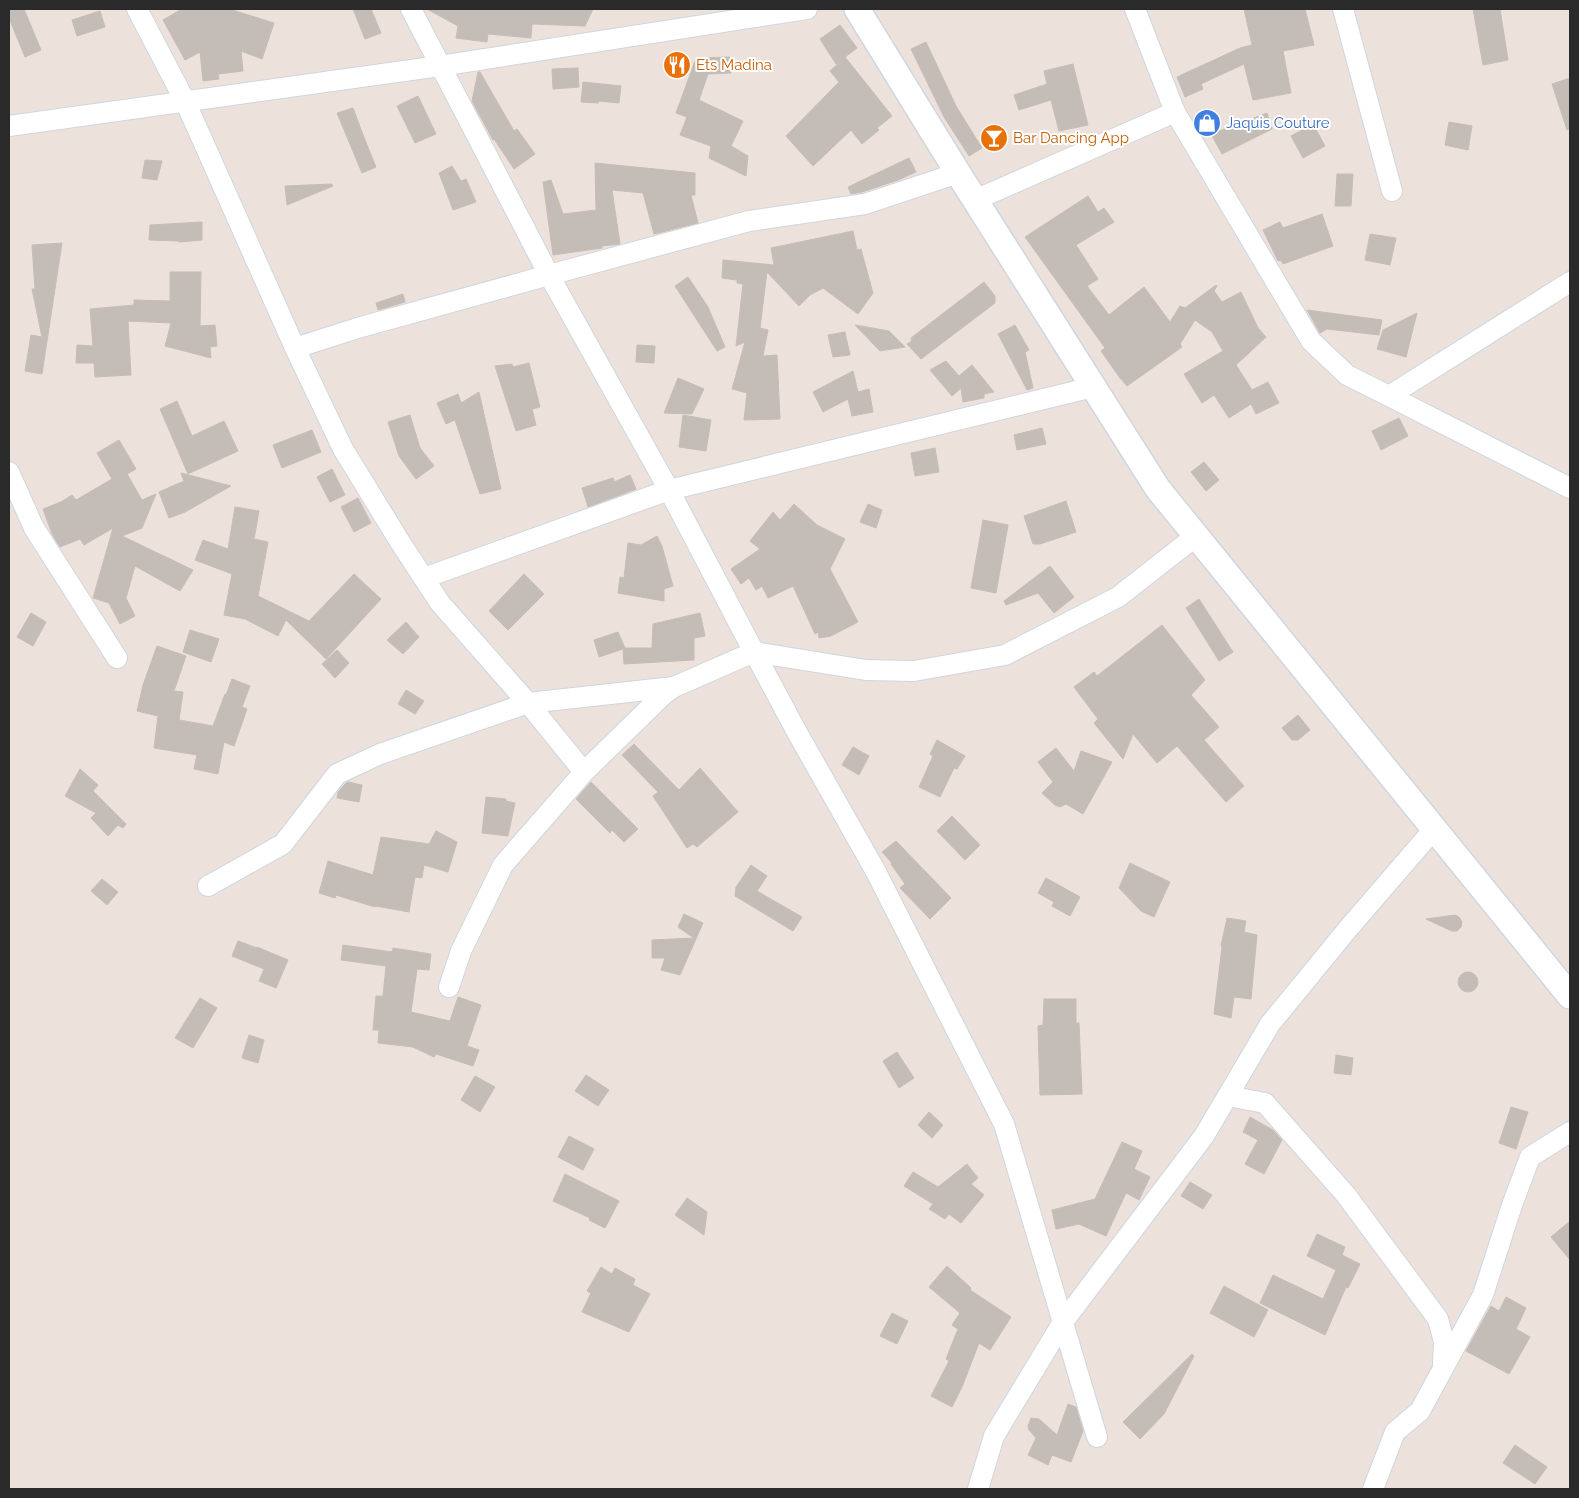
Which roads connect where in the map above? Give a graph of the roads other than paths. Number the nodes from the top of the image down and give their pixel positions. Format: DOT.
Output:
graph roads {
  1 [pos="137,9"];
  2 [pos="411,9"];
  3 [pos="807,9"];
  4 [pos="857,9"];
  5 [pos="1135,9"];
  6 [pos="1343,9"];
  7 [pos="440,66"];
  8 [pos="185,101"];
  9 [pos="1175,112"];
  10 [pos="9,126"];
  11 [pos="958,173"];
  12 [pos="1392,191"];
  13 [pos="975,200"];
  14 [pos="549,274"];
  15 [pos="1570,282"];
  16 [pos="295,348"];
  17 [pos="1093,387"];
  18 [pos="1389,396"];
  19 [pos="9,472"];
  20 [pos="1570,488"];
  21 [pos="670,490"];
  22 [pos="1196,536"];
  23 [pos="424,578"];
  24 [pos="754,652"];
  25 [pos="117,658"];
  26 [pos="674,688"];
  27 [pos="528,703"];
  28 [pos="584,772"];
  29 [pos="1434,829"];
  30 [pos="208,886"];
  31 [pos="448,987"];
  32 [pos="1570,996"];
  33 [pos="1228,1096"];
  34 [pos="1570,1132"];
  35 [pos="1063,1322"];
  36 [pos="1442,1370"];
  37 [pos="1097,1437"];
  38 [pos="978,1489"];
  39 [pos="1373,1489"];
  1 -- 8 [label="street"];
  2 -- 7 [label="street"];
  3 -- 7 [label="street"];
  4 -- 11 [label="street"];
  5 -- 9 [label="street"];
  6 -- 12 [label="street"];
  7 -- 8 [label="street"];
  7 -- 14 [label="street"];
  8 -- 10 [label="street"];
  8 -- 16 [label="street"];
  9 -- 13 [label="street"];
  9 -- 18 [label="street"];
  11 -- 13 [label="street"];
  11 -- 14 [label="street"];
  13 -- 17 [label="street"];
  14 -- 16 [label="street"];
  14 -- 21 [label="street"];
  15 -- 18 [label="street"];
  16 -- 23 [label="street"];
  17 -- 21 [label="street"];
  17 -- 22 [label="street"];
  18 -- 20 [label="street"];
  19 -- 25 [label="street"];
  21 -- 23 [label="street"];
  21 -- 24 [label="street"];
  22 -- 24 [label="street"];
  22 -- 29 [label="street"];
  23 -- 27 [label="street"];
  24 -- 26 [label="street"];
  24 -- 35 [label="street"];
  26 -- 27 [label="street"];
  26 -- 28 [label="street"];
  27 -- 28 [label="street"];
  27 -- 30 [label="street"];
  28 -- 31 [label="street"];
  29 -- 32 [label="street"];
  29 -- 33 [label="street"];
  33 -- 35 [label="street"];
  33 -- 36 [label="street"];
  34 -- 36 [label="street"];
  35 -- 37 [label="street"];
  35 -- 38 [label="street"];
  36 -- 39 [label="street"];
}
